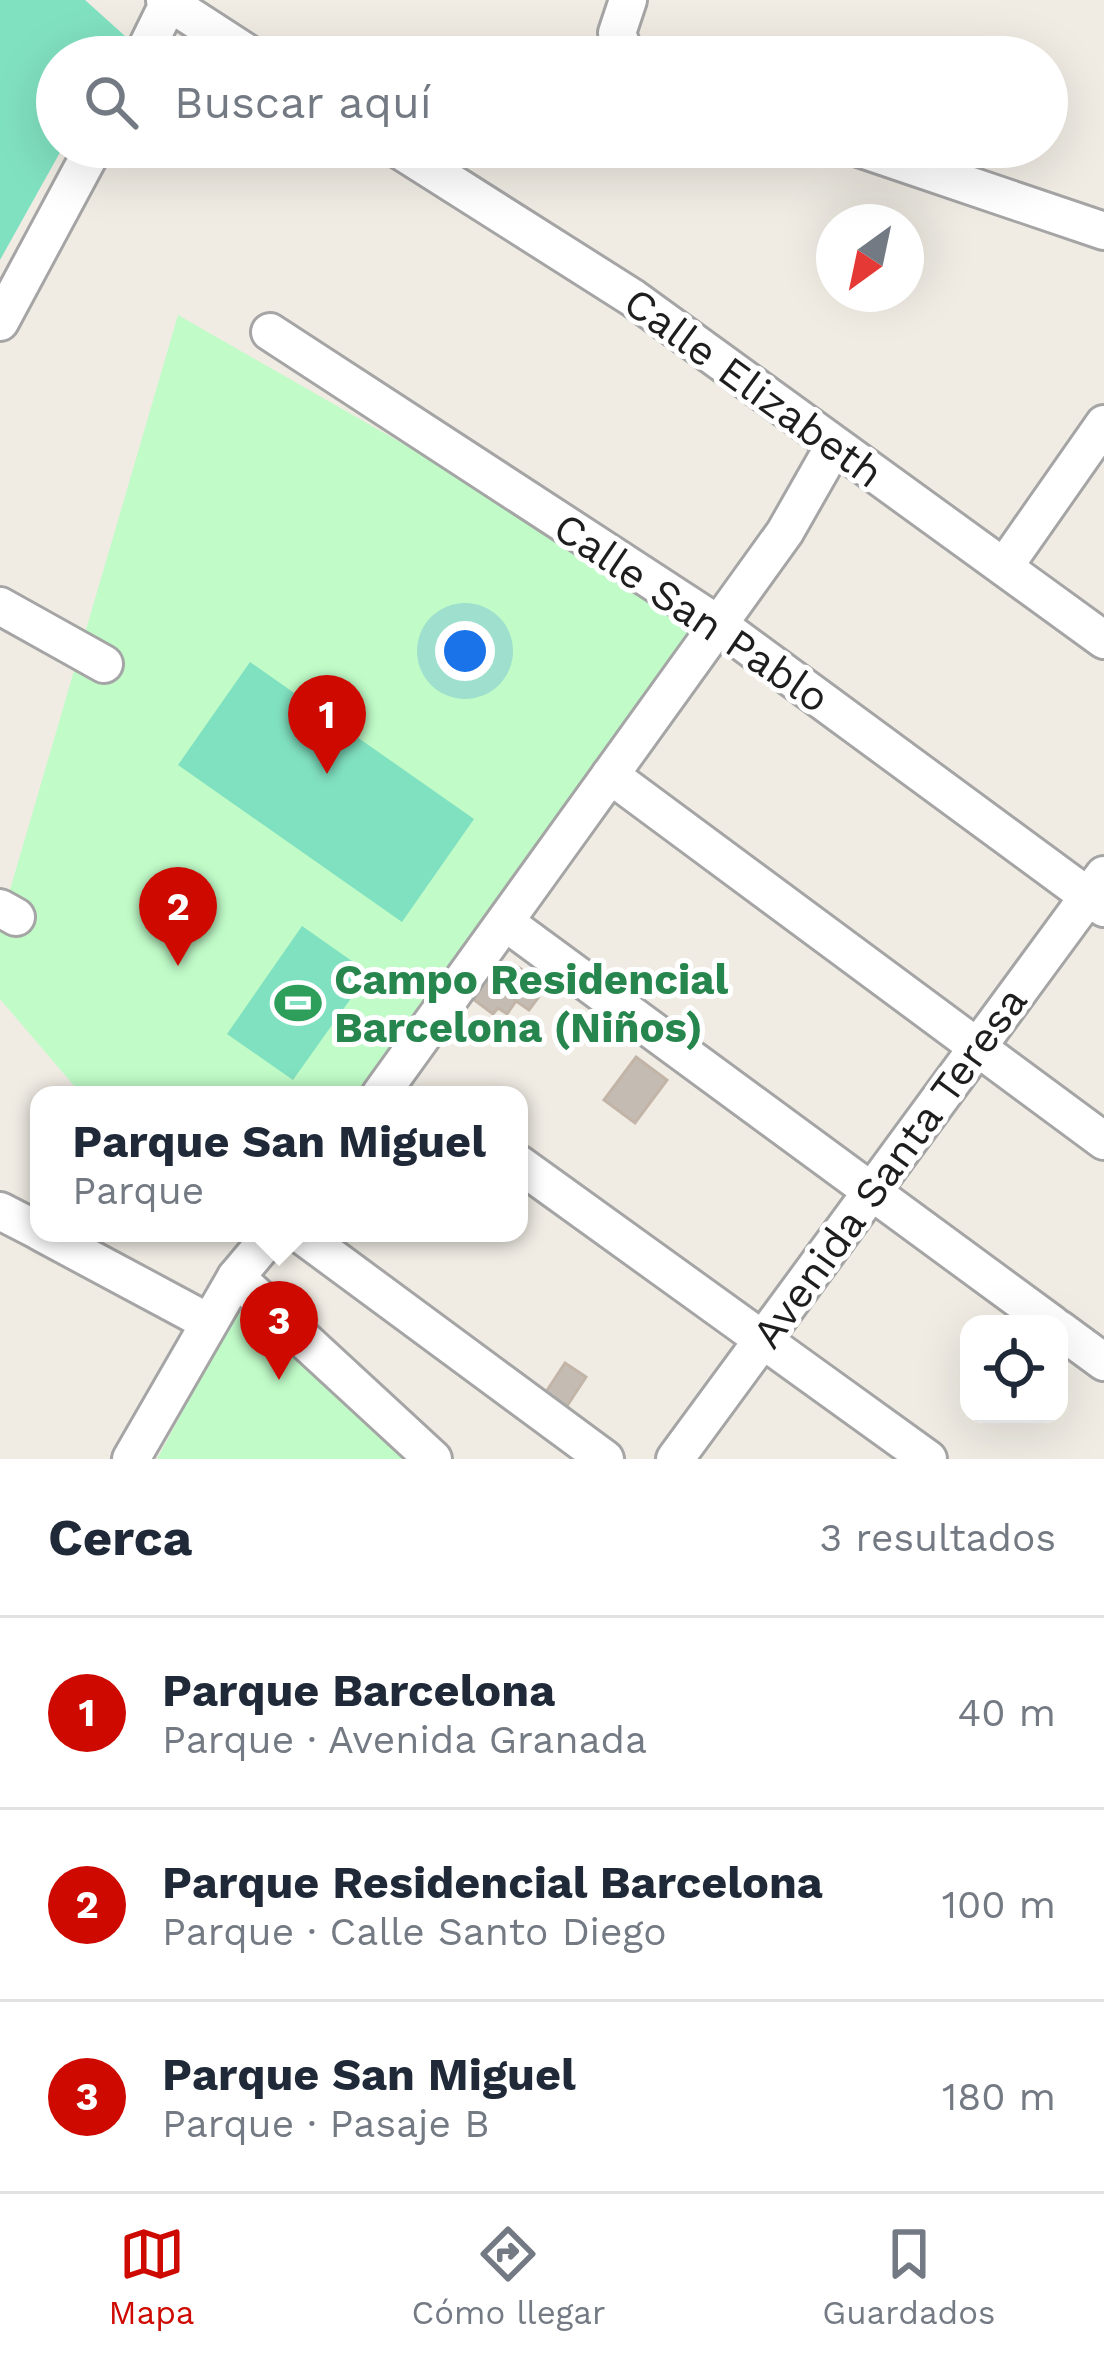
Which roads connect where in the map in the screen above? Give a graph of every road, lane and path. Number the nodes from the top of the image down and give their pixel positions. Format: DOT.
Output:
graph roads {
  1 [pos="628,0"];
  2 [pos="168,1"];
  3 [pos="152,36"];
  4 [pos="221,36"];
  5 [pos="618,36"];
  6 [pos="83,168"];
  7 [pos="427,168"];
  8 [pos="918,168"];
  9 [pos="1104,231"];
  10 [pos="0,322"];
  11 [pos="270,332"];
  12 [pos="1104,424"];
  13 [pos="834,446"];
  14 [pos="1004,567"];
  15 [pos="0,606"];
  16 [pos="718,624"];
  17 [pos="1104,640"];
  18 [pos="104,664"];
  19 [pos="610,776"];
  20 [pos="1099,893"];
  21 [pos="505,922"];
  22 [pos="978,1047"];
  23 [pos="401,1086"];
  24 [pos="1104,1141"];
  25 [pos="528,1171"];
  26 [pos="872,1191"];
  27 [pos="0,1211"];
  28 [pos="30,1227"];
  29 [pos="59,1242"];
  30 [pos="265,1242"];
  31 [pos="311,1242"];
  32 [pos="236,1277"];
  33 [pos="1041,1315"];
  34 [pos="208,1322"];
  35 [pos="1068,1335"];
  36 [pos="762,1340"];
  37 [pos="1104,1362"];
  38 [pos="131,1459"];
  39 [pos="434,1459"];
  40 [pos="605,1459"];
  41 [pos="675,1459"];
  42 [pos="928,1459"];
  1 -- 5 [label="street"];
  2 -- 3 [label="street"];
  2 -- 4 [label="street"];
  6 -- 10 [label="street"];
  7 -- 13 [label="street, Calle Elizabeth"];
  8 -- 9 [label="street"];
  11 -- 16 [label="street, Calle San Pablo"];
  12 -- 14 [label="street"];
  13 -- 14 [label="street, Calle Elizabeth"];
  13 -- 16 [label="street"];
  14 -- 17 [label="street, Calle Elizabeth"];
  15 -- 18 [label="street"];
  16 -- 19 [label="street"];
  16 -- 20 [label="street, Calle San Pablo"];
  19 -- 21 [label="street"];
  19 -- 22 [label="street"];
  20 -- 22 [label="street, Avenida Santa Teresa"];
  21 -- 23 [label="street"];
  21 -- 26 [label="street"];
  22 -- 24 [label="street"];
  22 -- 26 [label="street, Avenida Santa Teresa"];
  25 -- 36 [label="street"];
  26 -- 33 [label="street"];
  26 -- 36 [label="street, Avenida Santa Teresa"];
  27 -- 28 [label="street"];
  29 -- 34 [label="street"];
  30 -- 32 [label="street"];
  31 -- 40 [label="street"];
  32 -- 34 [label="street"];
  32 -- 39 [label="street"];
  34 -- 38 [label="street"];
  35 -- 37 [label="street"];
  36 -- 41 [label="street, Avenida Santa Teresa"];
  36 -- 42 [label="street"];
}
